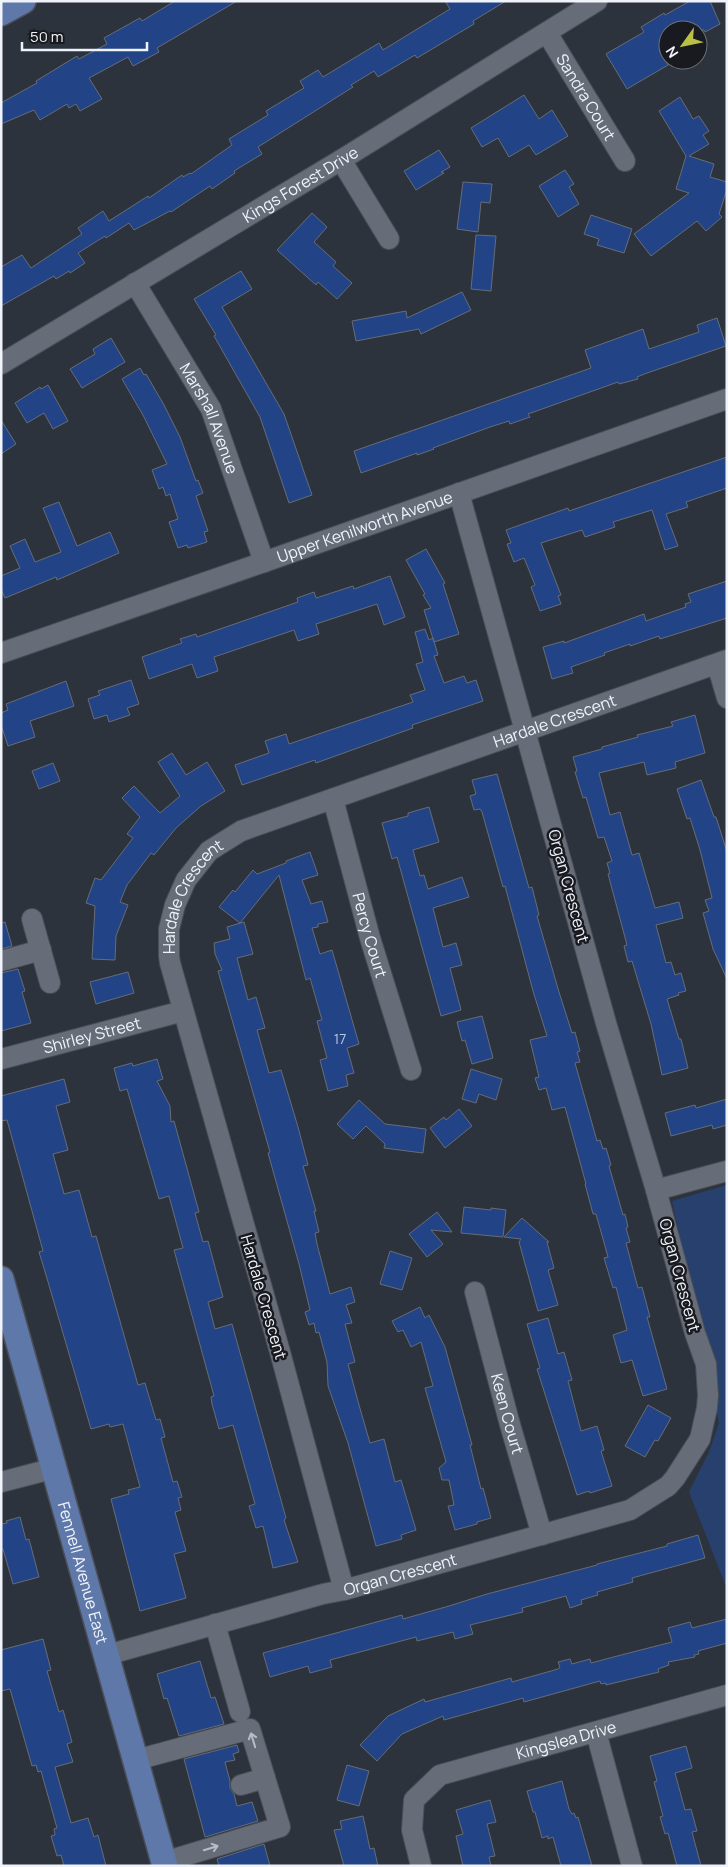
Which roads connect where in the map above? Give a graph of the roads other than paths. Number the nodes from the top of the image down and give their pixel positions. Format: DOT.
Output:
graph roads {
  1 [pos="23,1"];
  2 [pos="597,1"];
  3 [pos="1,13"];
  4 [pos="547,33"];
  5 [pos="341,160"];
  6 [pos="625,161"];
  7 [pos="389,240"];
  8 [pos="135,283"];
  9 [pos="1,364"];
  10 [pos="727,399"];
  11 [pos="459,493"];
  12 [pos="264,562"];
  13 [pos="1,653"];
  14 [pos="722,662"];
  15 [pos="727,698"];
  16 [pos="526,731"];
  17 [pos="333,799"];
  18 [pos="32,919"];
  19 [pos="41,950"];
  20 [pos="1,961"];
  21 [pos="50,983"];
  22 [pos="183,1012"];
  23 [pos="1,1059"];
  24 [pos="411,1070"];
  25 [pos="727,1171"];
  26 [pos="656,1190"];
  27 [pos="1,1279"];
  28 [pos="475,1292"];
  29 [pos="55,1468"];
  30 [pos="1,1482"];
  31 [pos="542,1535"];
  32 [pos="344,1590"];
  33 [pos="215,1624"];
  34 [pos="107,1655"];
  35 [pos="727,1695"];
  36 [pos="240,1712"];
  37 [pos="596,1732"];
  38 [pos="136,1760"];
  39 [pos="265,1778"];
  40 [pos="241,1785"];
  41 [pos="165,1864"];
  42 [pos="422,1866"];
  43 [pos="632,1866"];
  1 -- 3 [label="main road"];
  2 -- 4 [label="street, Kings Forest Drive"];
  4 -- 5 [label="street, Kings Forest Drive"];
  4 -- 6 [label="street, Sandra Court"];
  5 -- 7 [label="street"];
  5 -- 8 [label="street, Kings Forest Drive"];
  8 -- 9 [label="street, Kings Forest Drive"];
  8 -- 12 [label="street, Marshall Avenue"];
  10 -- 11 [label="street, Upper Kenilworth Avenue"];
  11 -- 12 [label="street, Upper Kenilworth Avenue"];
  11 -- 16 [label="street, Organ Crescent"];
  12 -- 13 [label="street, Upper Kenilworth Avenue"];
  14 -- 15 [label="street"];
  14 -- 16 [label="street, Hardale Crescent"];
  16 -- 17 [label="street, Hardale Crescent"];
  16 -- 26 [label="street, Organ Crescent"];
  17 -- 22 [label="street, Hardale Crescent"];
  17 -- 24 [label="street, Percy Court"];
  18 -- 19 [label="street"];
  19 -- 20 [label="street"];
  19 -- 21 [label="street"];
  22 -- 23 [label="street, Shirley Street"];
  22 -- 32 [label="street, Hardale Crescent"];
  25 -- 26 [label="street"];
  26 -- 31 [label="street, Organ Crescent"];
  27 -- 29 [label="main road, Fennell Avenue East"];
  28 -- 31 [label="street, Keen Court"];
  29 -- 30 [label="street"];
  29 -- 34 [label="main road, Fennell Avenue East"];
  31 -- 32 [label="street, Organ Crescent"];
  32 -- 33 [label="street, Organ Crescent"];
  33 -- 34 [label="street, Organ Crescent"];
  33 -- 36 [label="street"];
  34 -- 38 [label="main road, Fennell Avenue East"];
  35 -- 37 [label="street, Kingslea Drive"];
  37 -- 42 [label="street, Kingslea Drive"];
  37 -- 43 [label="street"];
  39 -- 38 [label="street, one-way"];
  38 -- 41 [label="main road, Fennell Avenue East"];
  39 -- 40 [label="street"];
  41 -- 39 [label="street, one-way"];
}
